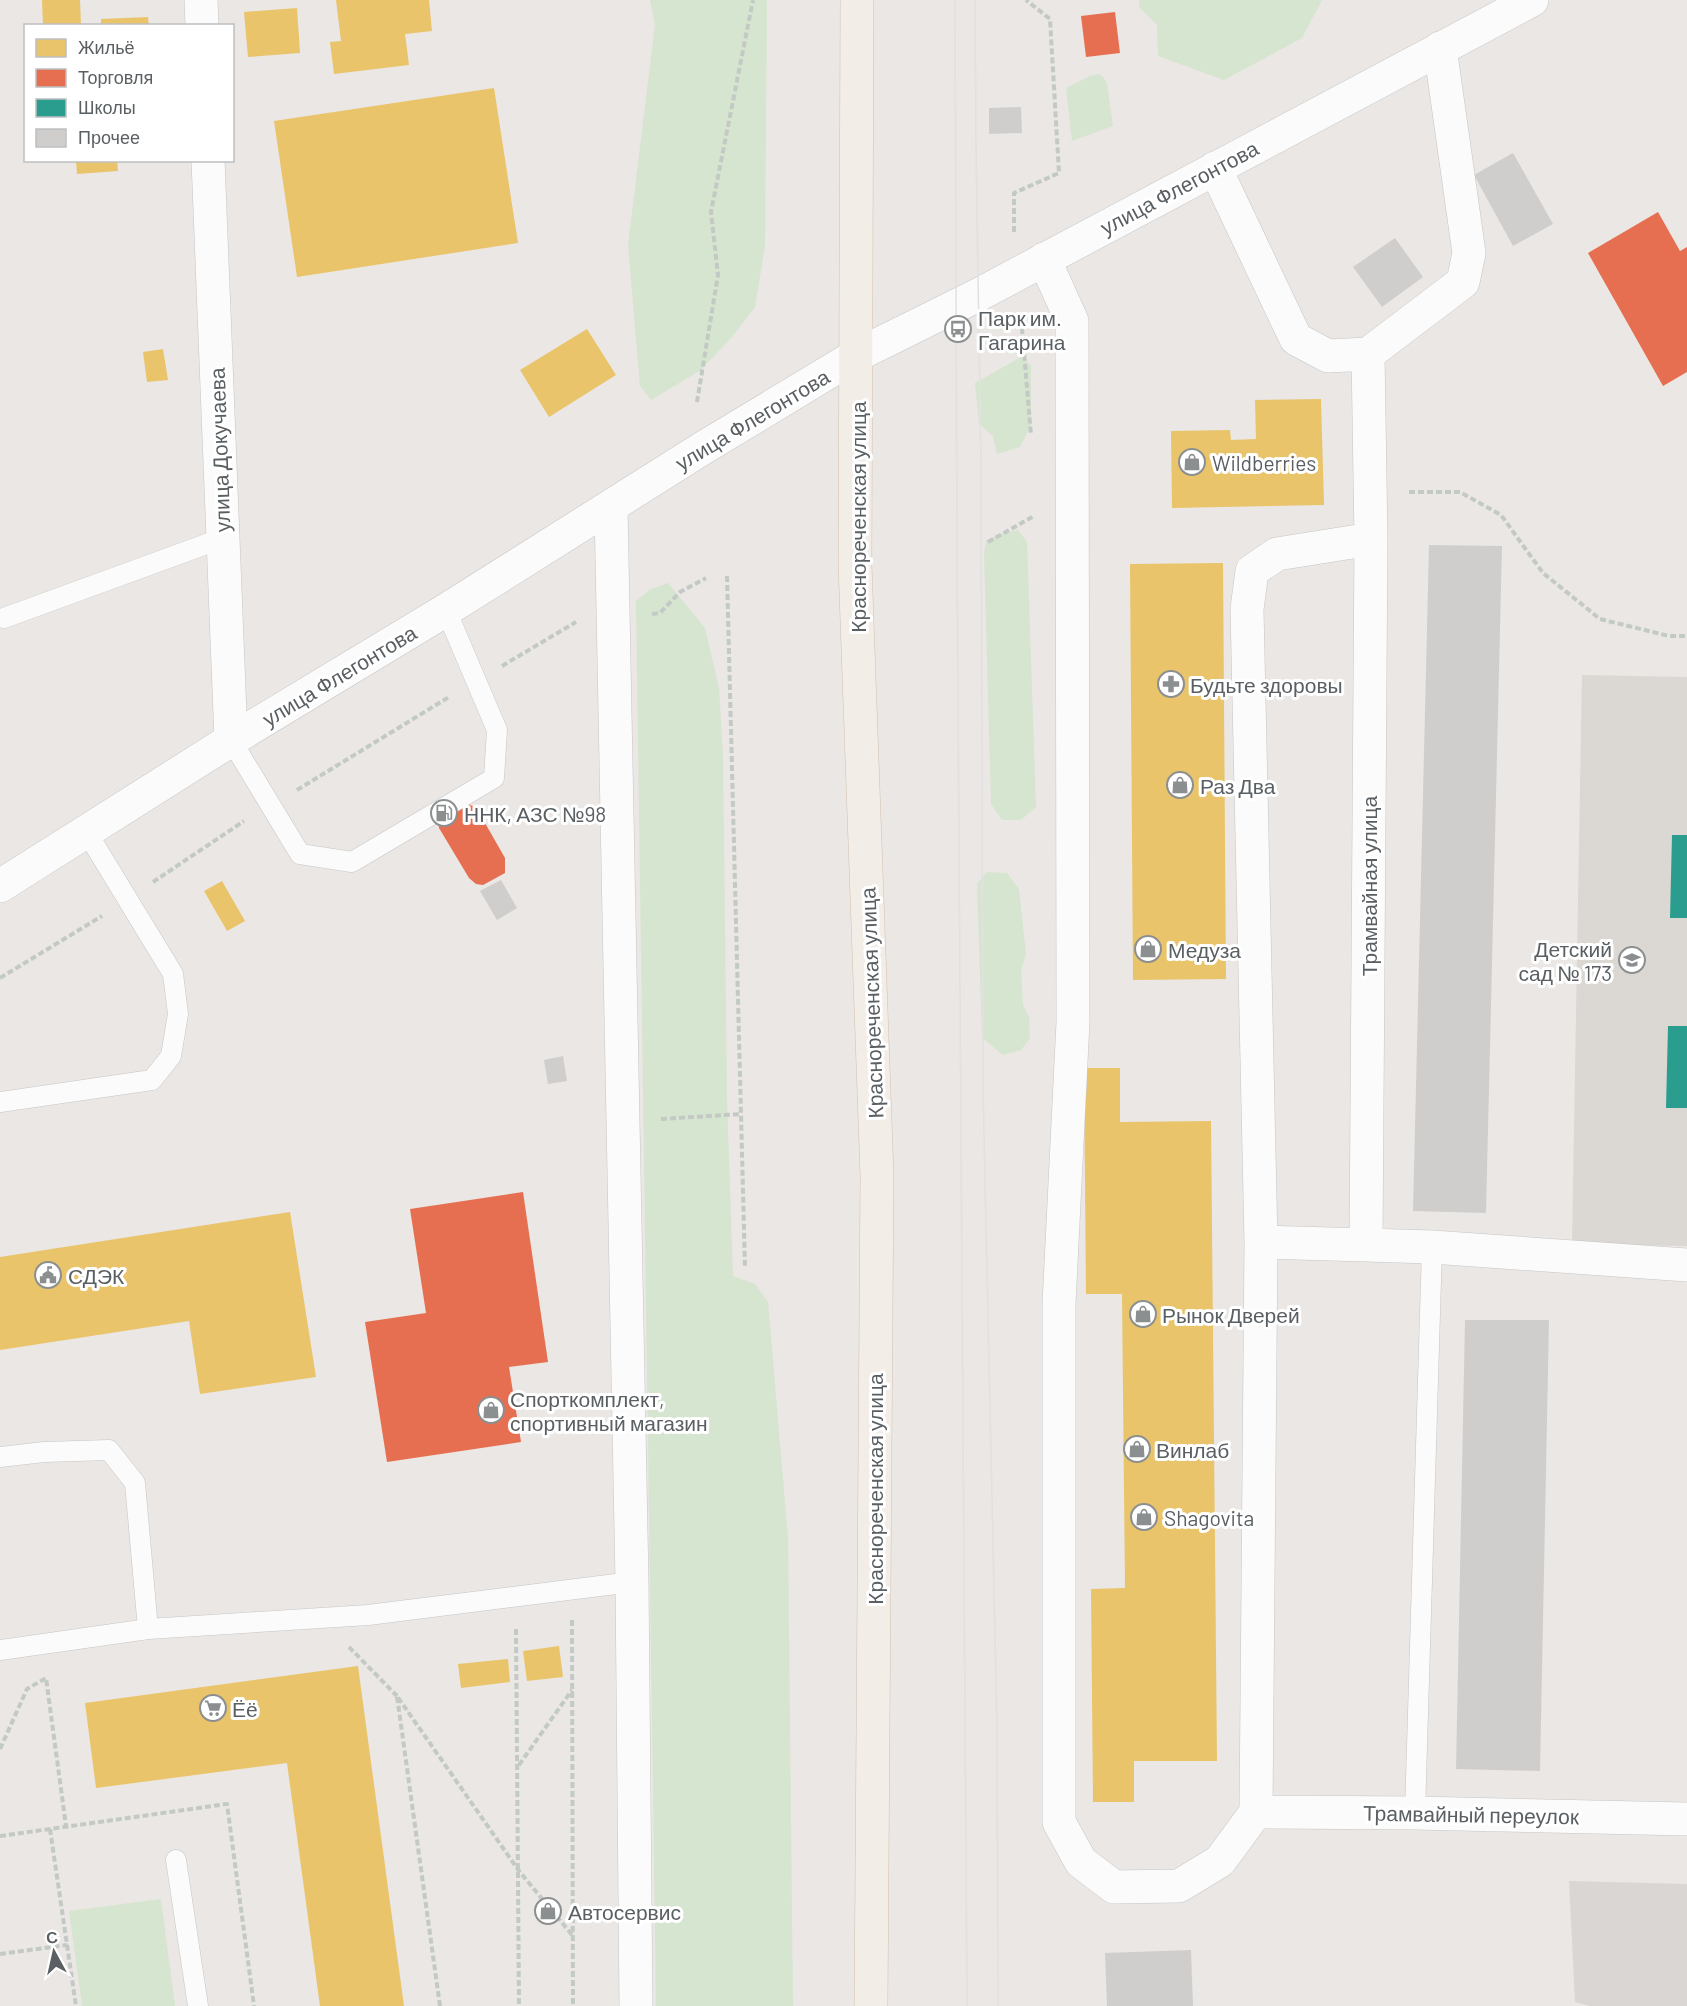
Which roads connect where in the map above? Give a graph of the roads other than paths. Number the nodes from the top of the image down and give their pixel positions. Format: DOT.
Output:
graph roads {
  1 [pos="201,0"];
  2 [pos="857,0"];
  3 [pos="1532,0"];
  4 [pos="202,24"];
  5 [pos="1440,48"];
  6 [pos="208,162"];
  7 [pos="1215,168"];
  8 [pos="1044,259"];
  9 [pos="1368,354"];
  10 [pos="857,356"];
  11 [pos="611,507"];
  12 [pos="223,538"];
  13 [pos="1371,538"];
  14 [pos="447,610"];
  15 [pos="4,618"];
  16 [pos="231,740"];
  17 [pos="86,831"];
  18 [pos="0,886"];
  19 [pos="0,1102"];
  20 [pos="1262,1242"];
  21 [pos="1366,1245"];
  22 [pos="1432,1247"];
  23 [pos="1687,1265"];
  24 [pos="0,1457"];
  25 [pos="632,1582"];
  26 [pos="148,1629"];
  27 [pos="0,1650"];
  28 [pos="1256,1812"];
  29 [pos="1415,1813"];
  30 [pos="1687,1819"];
  31 [pos="176,1860"];
  32 [pos="198,2006"];
  33 [pos="636,2006"];
  34 [pos="871,2006"];
  1 -- 4 [label="street"];
  2 -- 10 [label="main road, Краснореченская улица"];
  3 -- 5 [label="street, улица Флегонтова"];
  5 -- 7 [label="street, улица Флегонтова"];
  5 -- 9 [label="street"];
  6 -- 12 [label="street, улица Докучаева"];
  7 -- 8 [label="street, улица Флегонтова"];
  7 -- 9 [label="street"];
  8 -- 10 [label="street, улица Флегонтова"];
  8 -- 28 [label="street"];
  9 -- 13 [label="street, Трамвайная улица"];
  10 -- 11 [label="street, улица Флегонтова"];
  10 -- 34 [label="main road, Краснореченская улица"];
  11 -- 14 [label="street, улица Флегонтова"];
  11 -- 25 [label="street"];
  12 -- 15 [label="lane"];
  12 -- 16 [label="street, улица Докучаева"];
  13 -- 20 [label="street"];
  13 -- 21 [label="street, Трамвайная улица"];
  14 -- 16 [label="street, улица Флегонтова"];
  14 -- 16 [label="lane"];
  16 -- 17 [label="street, улица Флегонтова"];
  17 -- 18 [label="street, улица Флегонтова"];
  17 -- 19 [label="lane"];
  20 -- 21 [label="street"];
  20 -- 28 [label="street"];
  21 -- 22 [label="street"];
  22 -- 23 [label="street"];
  22 -- 29 [label="lane"];
  24 -- 26 [label="lane"];
  25 -- 26 [label="lane"];
  25 -- 33 [label="street"];
  26 -- 27 [label="lane"];
  28 -- 29 [label="street, Трамвайный переулок"];
  29 -- 30 [label="street, Трамвайный переулок"];
  31 -- 32 [label="lane"];
}
